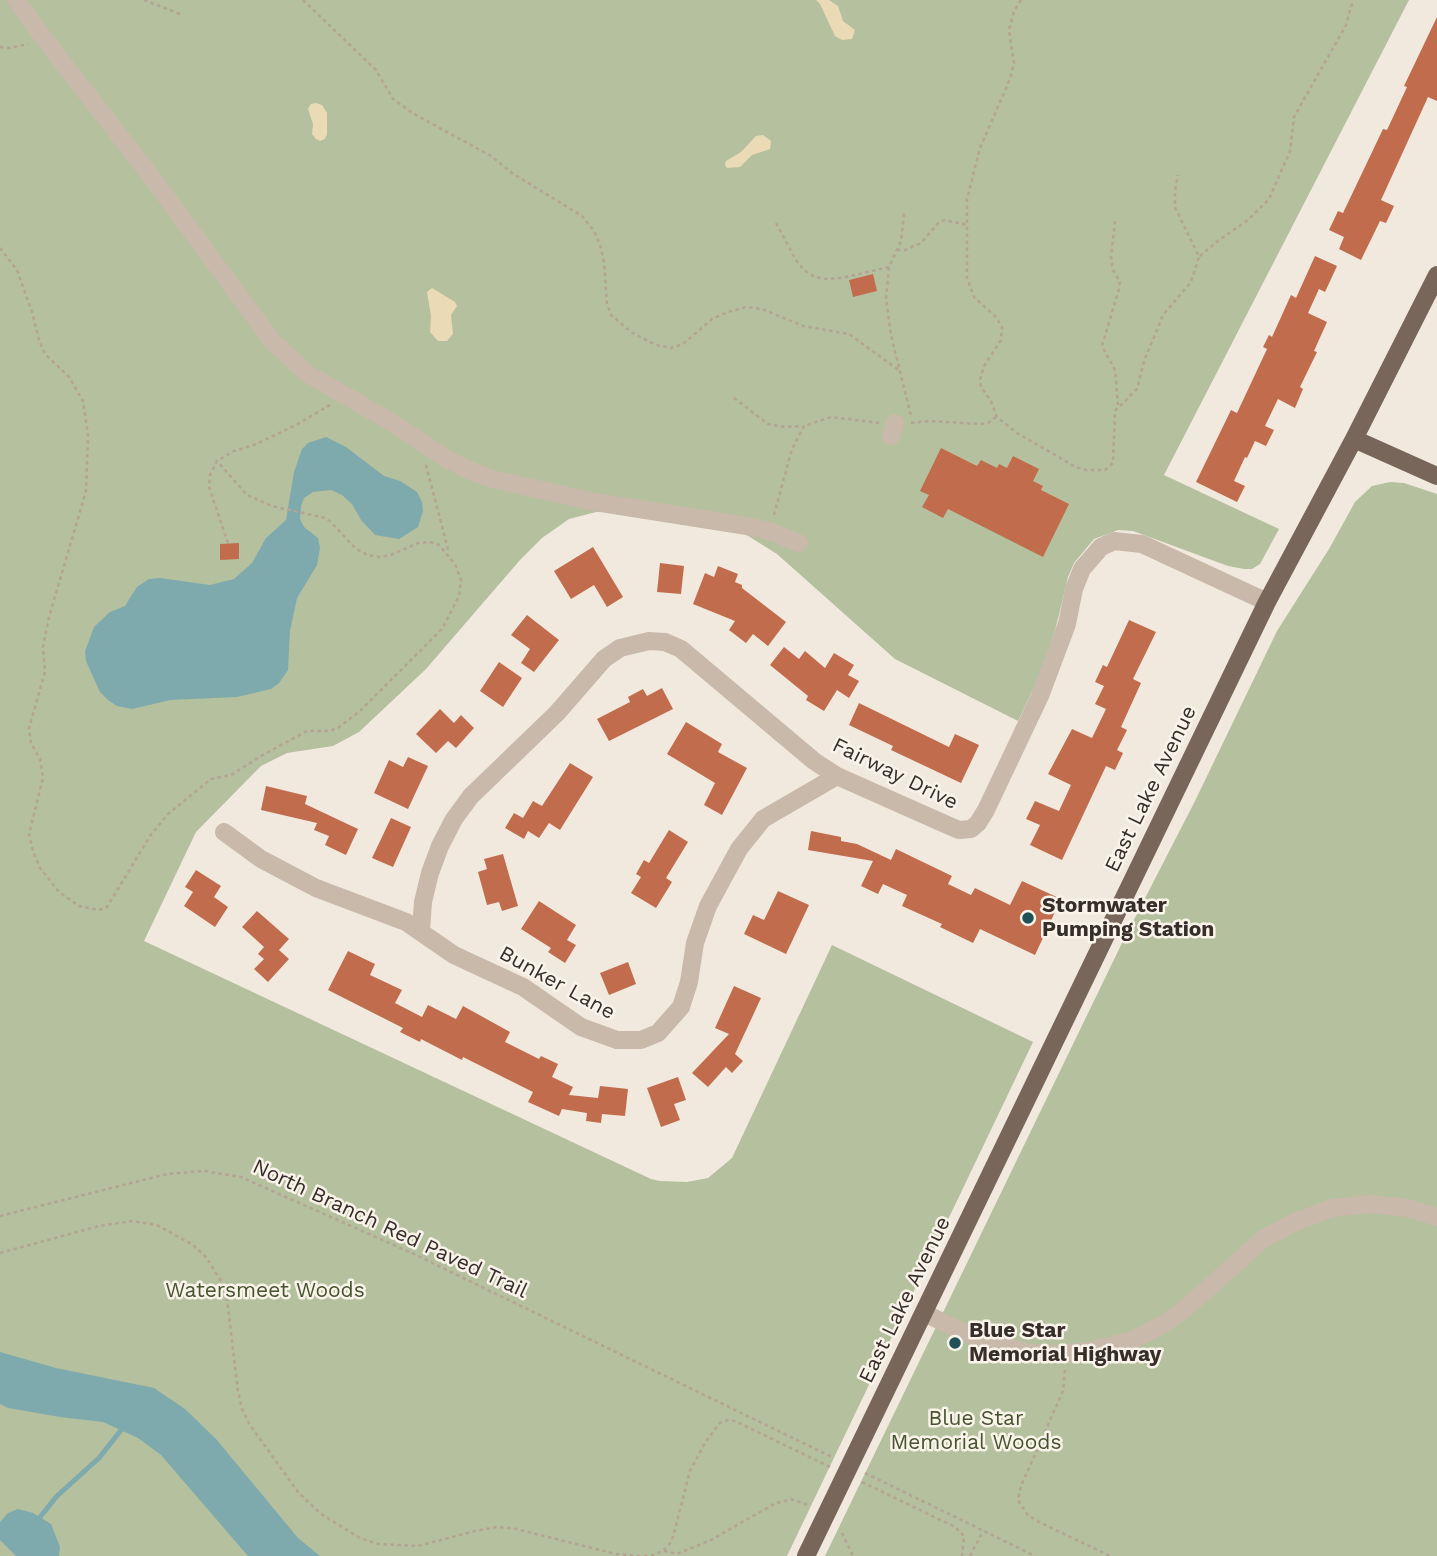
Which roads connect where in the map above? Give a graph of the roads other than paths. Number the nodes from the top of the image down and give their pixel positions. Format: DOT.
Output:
graph roads {
  1 [pos="16,0"];
  2 [pos="1437,275"];
  3 [pos="1354,439"];
  4 [pos="1437,477"];
  5 [pos="799,543"];
  6 [pos="1267,602"];
  7 [pos="837,776"];
  8 [pos="224,832"];
  9 [pos="421,930"];
  10 [pos="1437,1217"];
  11 [pos="924,1312"];
  12 [pos="806,1556"];
  1 -- 5 [label="street"];
  2 -- 3 [label="main road, East Lake Avenue"];
  3 -- 4 [label="main road"];
  3 -- 6 [label="main road, East Lake Avenue"];
  6 -- 7 [label="street, Fairway Drive"];
  6 -- 11 [label="main road, East Lake Avenue"];
  7 -- 9 [label="street, Bunker Lane"];
  7 -- 9 [label="street, Fairway Drive"];
  8 -- 9 [label="street, Bunker Lane"];
  10 -- 11 [label="street"];
  11 -- 12 [label="main road, East Lake Avenue"];
}
